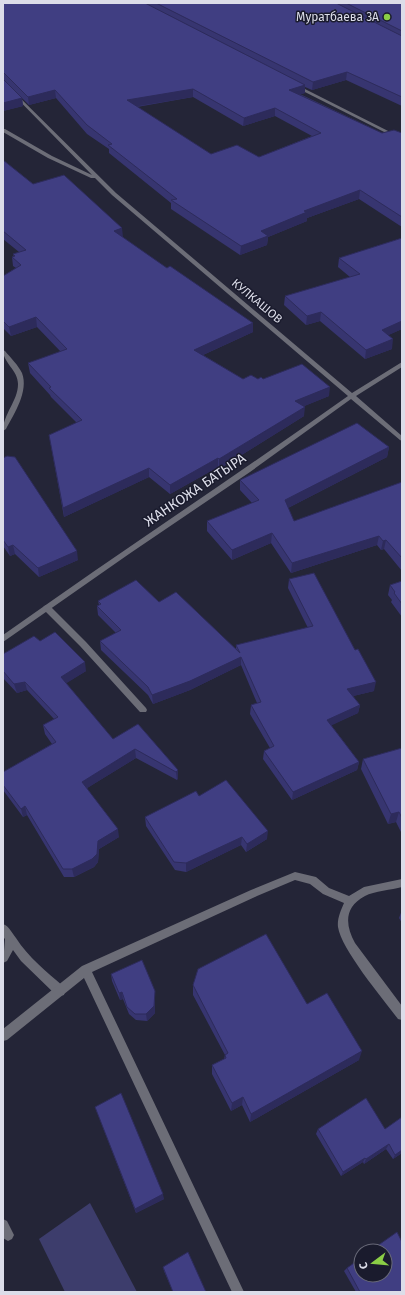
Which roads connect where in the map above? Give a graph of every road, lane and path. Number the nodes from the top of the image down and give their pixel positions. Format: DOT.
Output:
graph roads {
  1 [pos="3,82"];
  2 [pos="290,83"];
  3 [pos="3,130"];
  4 [pos="402,140"];
  5 [pos="98,179"];
  6 [pos="3,352"];
  7 [pos="402,364"];
  8 [pos="352,396"];
  9 [pos="3,429"];
  10 [pos="402,439"];
  11 [pos="47,608"];
  12 [pos="3,639"];
  13 [pos="143,710"];
  14 [pos="402,882"];
  15 [pos="350,901"];
  16 [pos="3,929"];
  17 [pos="10,938"];
  18 [pos="3,958"];
  19 [pos="86,970"];
  20 [pos="60,991"];
  21 [pos="402,1015"];
  22 [pos="3,1036"];
  23 [pos="238,1292"];
  1 -- 5 [label="street, КУЛКАШОВ"];
  2 -- 4 [label="street"];
  3 -- 5 [label="street, КУЛКАШОВ"];
  5 -- 8 [label="street, КУЛКАШОВ"];
  6 -- 9 [label="street"];
  7 -- 8 [label="street, ЖАНКОЖА БАТЫРА"];
  8 -- 10 [label="street, КУЛКАШОВ"];
  8 -- 11 [label="street, ЖАНКОЖА БАТЫРА"];
  11 -- 12 [label="street, ЖАНКОЖА БАТЫРА"];
  11 -- 13 [label="street"];
  14 -- 15 [label="street"];
  15 -- 19 [label="street"];
  15 -- 21 [label="street"];
  16 -- 17 [label="street"];
  17 -- 18 [label="street"];
  17 -- 20 [label="street"];
  19 -- 20 [label="street"];
  19 -- 23 [label="street"];
  20 -- 22 [label="street"];
}
